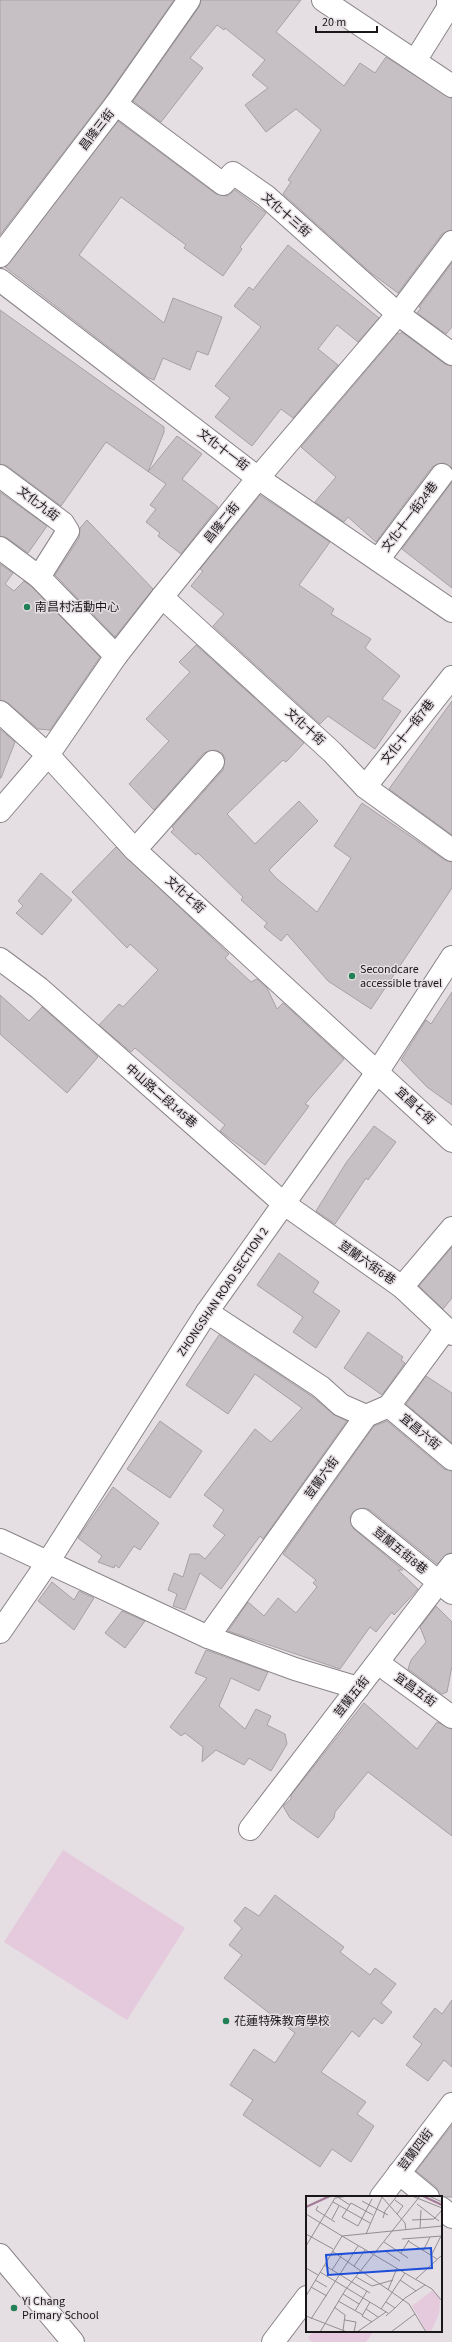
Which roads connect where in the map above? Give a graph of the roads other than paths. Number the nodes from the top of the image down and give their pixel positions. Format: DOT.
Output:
graph roads {
  1 [pos="189,0"];
  2 [pos="322,0"];
  3 [pos="448,0"];
  4 [pos="415,61"];
  5 [pos="452,86"];
  6 [pos="116,104"];
  7 [pos="452,242"];
  8 [pos="0,256"];
  9 [pos="0,280"];
  10 [pos="398,314"];
  11 [pos="452,354"];
  12 [pos="442,475"];
  13 [pos="0,476"];
  14 [pos="258,478"];
  15 [pos="0,548"];
  16 [pos="378,560"];
  17 [pos="39,577"];
  18 [pos="162,597"];
  19 [pos="452,611"];
  20 [pos="116,656"];
  21 [pos="452,677"];
  22 [pos="0,712"];
  23 [pos="48,755"];
  24 [pos="213,762"];
  25 [pos="365,787"];
  26 [pos="0,811"];
  27 [pos="136,850"];
  28 [pos="452,850"];
  29 [pos="452,957"];
  30 [pos="0,959"];
  31 [pos="378,1071"];
  32 [pos="452,1141"];
  33 [pos="283,1203"];
  34 [pos="452,1228"];
  35 [pos="402,1288"];
  36 [pos="207,1312"];
  37 [pos="449,1332"];
  38 [pos="389,1406"];
  39 [pos="366,1416"];
  40 [pos="452,1459"];
  41 [pos="362,1520"];
  42 [pos="0,1540"];
  43 [pos="48,1562"];
  44 [pos="452,1565"];
  45 [pos="445,1587"];
  46 [pos="0,1632"];
  47 [pos="208,1637"];
  48 [pos="378,1663"];
  49 [pos="358,1688"];
  50 [pos="452,1717"];
  51 [pos="250,1829"];
  52 [pos="452,2104"];
  53 [pos="399,2173"];
  54 [pos="382,2196"];
  55 [pos="427,2196"];
  56 [pos="442,2209"];
  57 [pos="452,2217"];
  58 [pos="0,2255"];
  59 [pos="306,2298"];
  60 [pos="72,2342"];
  61 [pos="273,2342"];
  1 -- 6 [label="street, 昌隆三街"];
  2 -- 4 [label="street"];
  3 -- 4 [label="street"];
  4 -- 5 [label="street"];
  6 -- 8 [label="street, 昌隆三街"];
  6 -- 10 [label="street, 文化十三街"];
  7 -- 10 [label="street, 昌隆二街"];
  9 -- 14 [label="street, 文化十一街"];
  10 -- 11 [label="street, 文化十三街"];
  10 -- 14 [label="street, 昌隆二街"];
  12 -- 16 [label="street, 文化十一街24巷"];
  13 -- 17 [label="street, 文化九街"];
  14 -- 16 [label="street, 文化十一街"];
  14 -- 18 [label="street, 昌隆二街"];
  15 -- 17 [label="street"];
  16 -- 19 [label="street, 文化十一街"];
  17 -- 20 [label="street"];
  18 -- 20 [label="street, 昌隆二街"];
  18 -- 25 [label="street, 文化十街"];
  20 -- 23 [label="street, 昌隆二街"];
  21 -- 25 [label="street, 文化十一街7巷"];
  22 -- 23 [label="street, 文化七街"];
  23 -- 26 [label="street, 昌隆二街"];
  23 -- 27 [label="street, 文化七街"];
  24 -- 27 [label="street"];
  25 -- 28 [label="street, 文化十街"];
  27 -- 31 [label="street, 文化七街"];
  29 -- 31 [label="street, ZHONGSHAN ROAD SECTION 2"];
  30 -- 33 [label="street, 中山路二段145巷"];
  31 -- 32 [label="street, 宜昌七街"];
  31 -- 33 [label="street, ZHONGSHAN ROAD SECTION 2"];
  33 -- 35 [label="street, 荳蘭六街6巷"];
  33 -- 36 [label="street, ZHONGSHAN ROAD SECTION 2"];
  34 -- 35 [label="street"];
  35 -- 37 [label="street, 荳蘭六街6巷"];
  36 -- 39 [label="street"];
  36 -- 43 [label="street, ZHONGSHAN ROAD SECTION 2"];
  37 -- 38 [label="street"];
  38 -- 39 [label="street"];
  38 -- 40 [label="street, 宜昌六街"];
  39 -- 47 [label="street, 荳蘭六街"];
  41 -- 45 [label="street, 荳蘭五街8巷"];
  42 -- 43 [label="street"];
  43 -- 46 [label="street, ZHONGSHAN ROAD SECTION 2"];
  43 -- 47 [label="street"];
  44 -- 45 [label="street, 荳蘭五街"];
  45 -- 48 [label="street, 荳蘭五街"];
  47 -- 49 [label="street"];
  48 -- 49 [label="street, 荳蘭五街"];
  48 -- 50 [label="street, 宜昌五街"];
  49 -- 51 [label="street, 荳蘭五街"];
  52 -- 53 [label="street, 荳蘭四街"];
  53 -- 54 [label="street, 荳蘭四街"];
  53 -- 55 [label="street"];
  56 -- 57 [label="street"];
  58 -- 60 [label="street"];
  59 -- 61 [label="street"];
}
